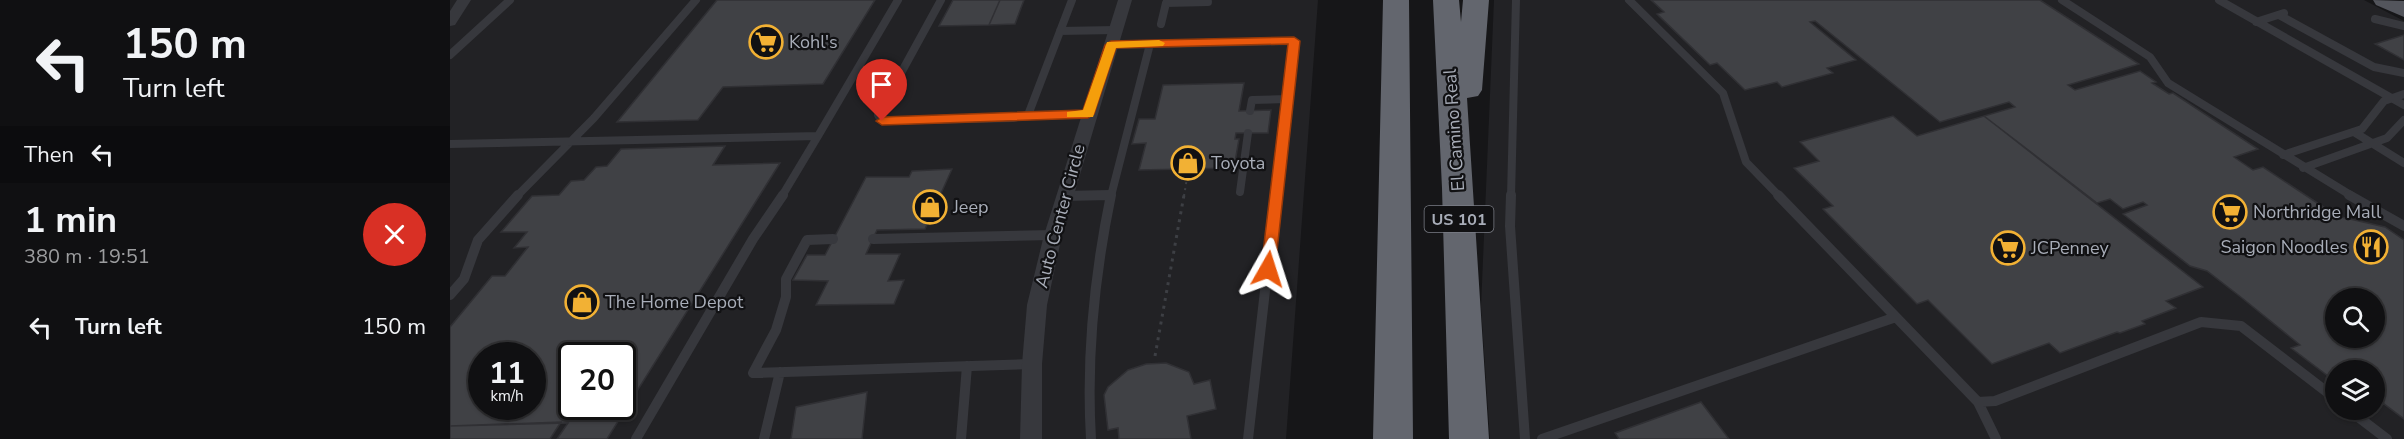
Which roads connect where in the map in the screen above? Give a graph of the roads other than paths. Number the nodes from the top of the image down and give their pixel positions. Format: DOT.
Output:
graph roads {
  1 [pos="464,0"];
  2 [pos="510,0"];
  3 [pos="696,0"];
  4 [pos="898,0"];
  5 [pos="941,0"];
  6 [pos="1072,0"];
  7 [pos="1125,0"];
  8 [pos="1378,0"];
  9 [pos="1396,0"];
  10 [pos="1446,0"];
  11 [pos="1476,0"];
  12 [pos="1516,0"];
  13 [pos="1629,0"];
  14 [pos="2062,0"];
  15 [pos="2219,0"];
  16 [pos="1167,2"];
  17 [pos="1208,2"];
  18 [pos="2379,9"];
  19 [pos="2404,10"];
  20 [pos="450,22"];
  21 [pos="2256,22"];
  22 [pos="1161,24"];
  23 [pos="2404,26"];
  24 [pos="1060,31"];
  25 [pos="2323,34"];
  26 [pos="1113,37"];
  27 [pos="1150,44"];
  28 [pos="450,55"];
  29 [pos="2404,68"];
  30 [pos="2404,74"];
  31 [pos="2404,94"];
  32 [pos="2391,98"];
  33 [pos="1287,99"];
  34 [pos="1395,105"];
  35 [pos="2404,105"];
  36 [pos="1250,111"];
  37 [pos="1088,114"];
  38 [pos="1028,115"];
  39 [pos="2404,120"];
  40 [pos="2354,132"];
  41 [pos="1248,133"];
  42 [pos="818,136"];
  43 [pos="569,142"];
  44 [pos="450,144"];
  45 [pos="2372,144"];
  46 [pos="2283,155"];
  47 [pos="2404,163"];
  48 [pos="2303,168"];
  49 [pos="1458,188"];
  50 [pos="1240,192"];
  51 [pos="1110,195"];
  52 [pos="1064,196"];
  53 [pos="2404,226"];
  54 [pos="1053,235"];
  55 [pos="873,239"];
  56 [pos="833,240"];
  57 [pos="450,296"];
  58 [pos="1896,317"];
  59 [pos="1032,364"];
  60 [pos="967,366"];
  61 [pos="780,372"];
  62 [pos="2325,391"];
  63 [pos="1978,402"];
  64 [pos="2362,420"];
  65 [pos="636,439"];
  66 [pos="764,439"];
  67 [pos="961,439"];
  68 [pos="1031,439"];
  69 [pos="1091,439"];
  70 [pos="1248,439"];
  71 [pos="1393,439"];
  72 [pos="1469,439"];
  73 [pos="1525,439"];
  74 [pos="1542,439"];
  75 [pos="1996,439"];
  76 [pos="2387,439"];
  1 -- 20 [label="street"];
  2 -- 28 [label="lane"];
  3 -- 43 [label="lane"];
  4 -- 42 [label="lane"];
  5 -- 38 [label="lane"];
  6 -- 24 [label="lane"];
  7 -- 26 [label="street, Auto Center Circle"];
  8 -- 34 [label="highway"];
  9 -- 34 [label="highway"];
  10 -- 49 [label="highway, El Camino Real / US 101"];
  11 -- 49 [label="highway"];
  12 -- 73 [label="lane"];
  13 -- 58 [label="lane"];
  14 -- 46 [label="lane"];
  15 -- 21 [label="lane"];
  16 -- 17 [label="lane"];
  16 -- 22 [label="lane"];
  18 -- 19 [label="main road"];
  18 -- 23 [label="lane"];
  21 -- 30 [label="lane"];
  21 -- 32 [label="lane"];
  24 -- 26 [label="lane"];
  24 -- 38 [label="lane"];
  25 -- 29 [label="lane"];
  26 -- 27 [label="lane"];
  26 -- 37 [label="street, Auto Center Circle"];
  27 -- 33 [label="lane"];
  27 -- 51 [label="lane"];
  31 -- 32 [label="lane"];
  32 -- 35 [label="lane"];
  32 -- 40 [label="lane"];
  33 -- 36 [label="lane"];
  33 -- 70 [label="lane"];
  34 -- 71 [label="highway"];
  37 -- 38 [label="lane"];
  37 -- 52 [label="street, Auto Center Circle"];
  39 -- 45 [label="lane"];
  40 -- 45 [label="lane"];
  40 -- 46 [label="lane"];
  41 -- 50 [label="lane"];
  42 -- 43 [label="lane"];
  42 -- 65 [label="lane"];
  43 -- 44 [label="lane"];
  43 -- 57 [label="lane"];
  45 -- 47 [label="lane"];
  45 -- 48 [label="lane"];
  46 -- 48 [label="lane"];
  48 -- 53 [label="lane"];
  49 -- 72 [label="highway, El Camino Real / US 101"];
  51 -- 52 [label="lane"];
  51 -- 69 [label="lane"];
  52 -- 54 [label="street, Auto Center Circle"];
  54 -- 55 [label="lane"];
  54 -- 59 [label="street, Auto Center Circle"];
  56 -- 61 [label="lane"];
  58 -- 63 [label="lane"];
  58 -- 74 [label="lane"];
  59 -- 60 [label="lane"];
  59 -- 68 [label="street, Auto Center Circle"];
  60 -- 61 [label="lane"];
  60 -- 67 [label="lane"];
  61 -- 66 [label="lane"];
  62 -- 63 [label="lane"];
  63 -- 75 [label="lane"];
  64 -- 76 [label="lane"];
}
